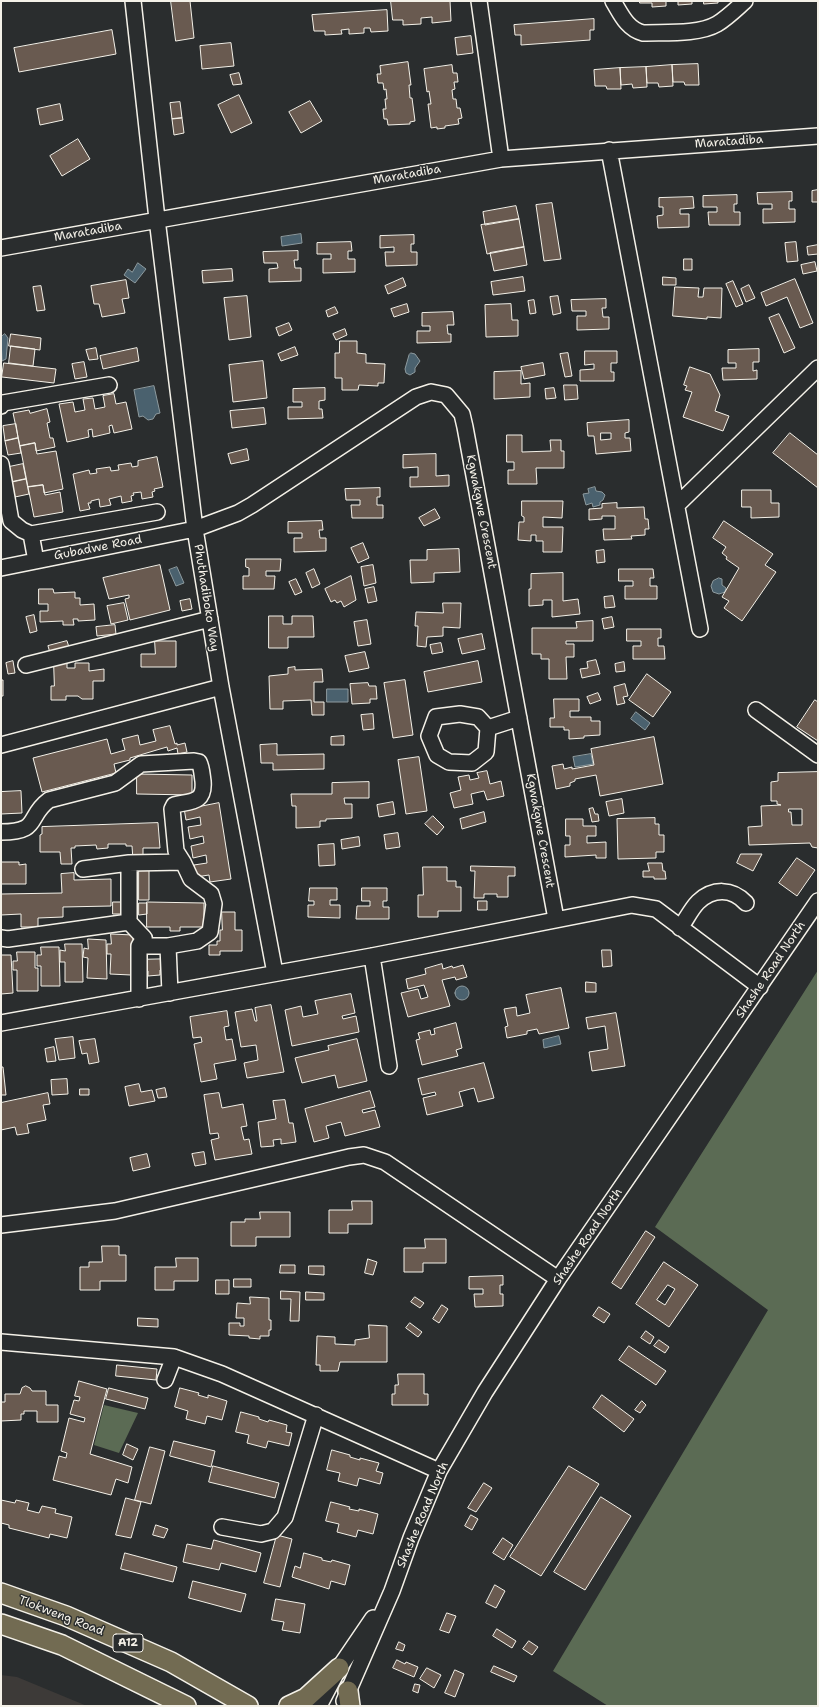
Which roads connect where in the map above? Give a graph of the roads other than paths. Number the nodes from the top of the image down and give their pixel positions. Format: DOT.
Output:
graph roads {
  1 [pos="133,1"];
  2 [pos="479,1"];
  3 [pos="612,1"];
  4 [pos="746,1"];
  5 [pos="818,136"];
  6 [pos="609,150"];
  7 [pos="501,159"];
  8 [pos="157,219"];
  9 [pos="1,248"];
  10 [pos="818,368"];
  11 [pos="109,385"];
  12 [pos="1,406"];
  13 [pos="1,464"];
  14 [pos="677,505"];
  15 [pos="157,512"];
  16 [pos="195,529"];
  17 [pos="31,534"];
  18 [pos="36,561"];
  19 [pos="1,568"];
  20 [pos="210,619"];
  21 [pos="700,629"];
  22 [pos="26,666"];
  23 [pos="221,687"];
  24 [pos="756,710"];
  25 [pos="519,718"];
  26 [pos="488,728"];
  27 [pos="1,744"];
  28 [pos="818,755"];
  29 [pos="1,832"];
  30 [pos="183,862"];
  31 [pos="129,863"];
  32 [pos="83,869"];
  33 [pos="818,901"];
  34 [pos="746,903"];
  35 [pos="556,919"];
  36 [pos="129,922"];
  37 [pos="680,928"];
  38 [pos="1,938"];
  39 [pos="139,946"];
  40 [pos="168,946"];
  41 [pos="372,956"];
  42 [pos="275,973"];
  43 [pos="760,987"];
  44 [pos="170,993"];
  45 [pos="139,999"];
  46 [pos="1,1023"];
  47 [pos="389,1066"];
  48 [pos="1,1225"];
  49 [pos="558,1279"];
  50 [pos="1,1342"];
  51 [pos="174,1357"];
  52 [pos="165,1380"];
  53 [pos="316,1415"];
  54 [pos="439,1471"];
  55 [pos="222,1527"];
  56 [pos="392,1591"];
  57 [pos="1,1593"];
  58 [pos="1,1624"];
  59 [pos="339,1668"];
  60 [pos="347,1701"];
  61 [pos="186,1706"];
  62 [pos="250,1706"];
  63 [pos="289,1706"];
  64 [pos="320,1706"];
  1 -- 8 [label="street, Phuthadiboko Way"];
  2 -- 7 [label="street"];
  3 -- 4 [label="street"];
  5 -- 6 [label="street, Maratadiba"];
  6 -- 7 [label="street, Maratadiba"];
  6 -- 14 [label="street"];
  7 -- 8 [label="street, Maratadiba"];
  8 -- 9 [label="street, Maratadiba"];
  8 -- 16 [label="street, Phuthadiboko Way"];
  10 -- 14 [label="street"];
  11 -- 12 [label="street"];
  13 -- 17 [label="street"];
  14 -- 21 [label="street"];
  15 -- 17 [label="street"];
  16 -- 18 [label="street, Gubadwe Road"];
  16 -- 20 [label="street, Phuthadiboko Way"];
  16 -- 25 [label="street, Kgwakgwe Crescent"];
  17 -- 18 [label="street"];
  18 -- 19 [label="street, Gubadwe Road"];
  20 -- 22 [label="street"];
  20 -- 23 [label="street, Phuthadiboko Way"];
  23 -- 27 [label="street"];
  23 -- 42 [label="street, Phuthadiboko Way"];
  24 -- 28 [label="street"];
  25 -- 26 [label="street"];
  25 -- 35 [label="street, Kgwakgwe Crescent"];
  29 -- 30 [label="street"];
  30 -- 31 [label="street"];
  30 -- 40 [label="street"];
  31 -- 32 [label="street"];
  31 -- 36 [label="street"];
  33 -- 43 [label="street, Shashe Road North"];
  34 -- 37 [label="street"];
  35 -- 37 [label="street"];
  35 -- 41 [label="street"];
  36 -- 38 [label="street"];
  36 -- 39 [label="street"];
  37 -- 43 [label="street"];
  39 -- 40 [label="street"];
  39 -- 45 [label="street"];
  40 -- 44 [label="street"];
  41 -- 42 [label="street"];
  41 -- 47 [label="street"];
  42 -- 44 [label="street"];
  43 -- 49 [label="street, Shashe Road North"];
  44 -- 45 [label="street"];
  45 -- 46 [label="street"];
  48 -- 49 [label="street"];
  49 -- 54 [label="street, Shashe Road North"];
  50 -- 51 [label="street"];
  51 -- 52 [label="street"];
  51 -- 53 [label="street"];
  53 -- 54 [label="street"];
  53 -- 55 [label="street"];
  54 -- 56 [label="street, Shashe Road North"];
  56 -- 59 [label="street, Shashe Road North"];
  56 -- 60 [label="street, Shashe Road North"];
  57 -- 62 [label="main road, Tlokweng Road / A12"];
  58 -- 61 [label="main road, A12"];
  59 -- 63 [label="main road"];
  59 -- 64 [label="street, Shashe Road North"];
}
